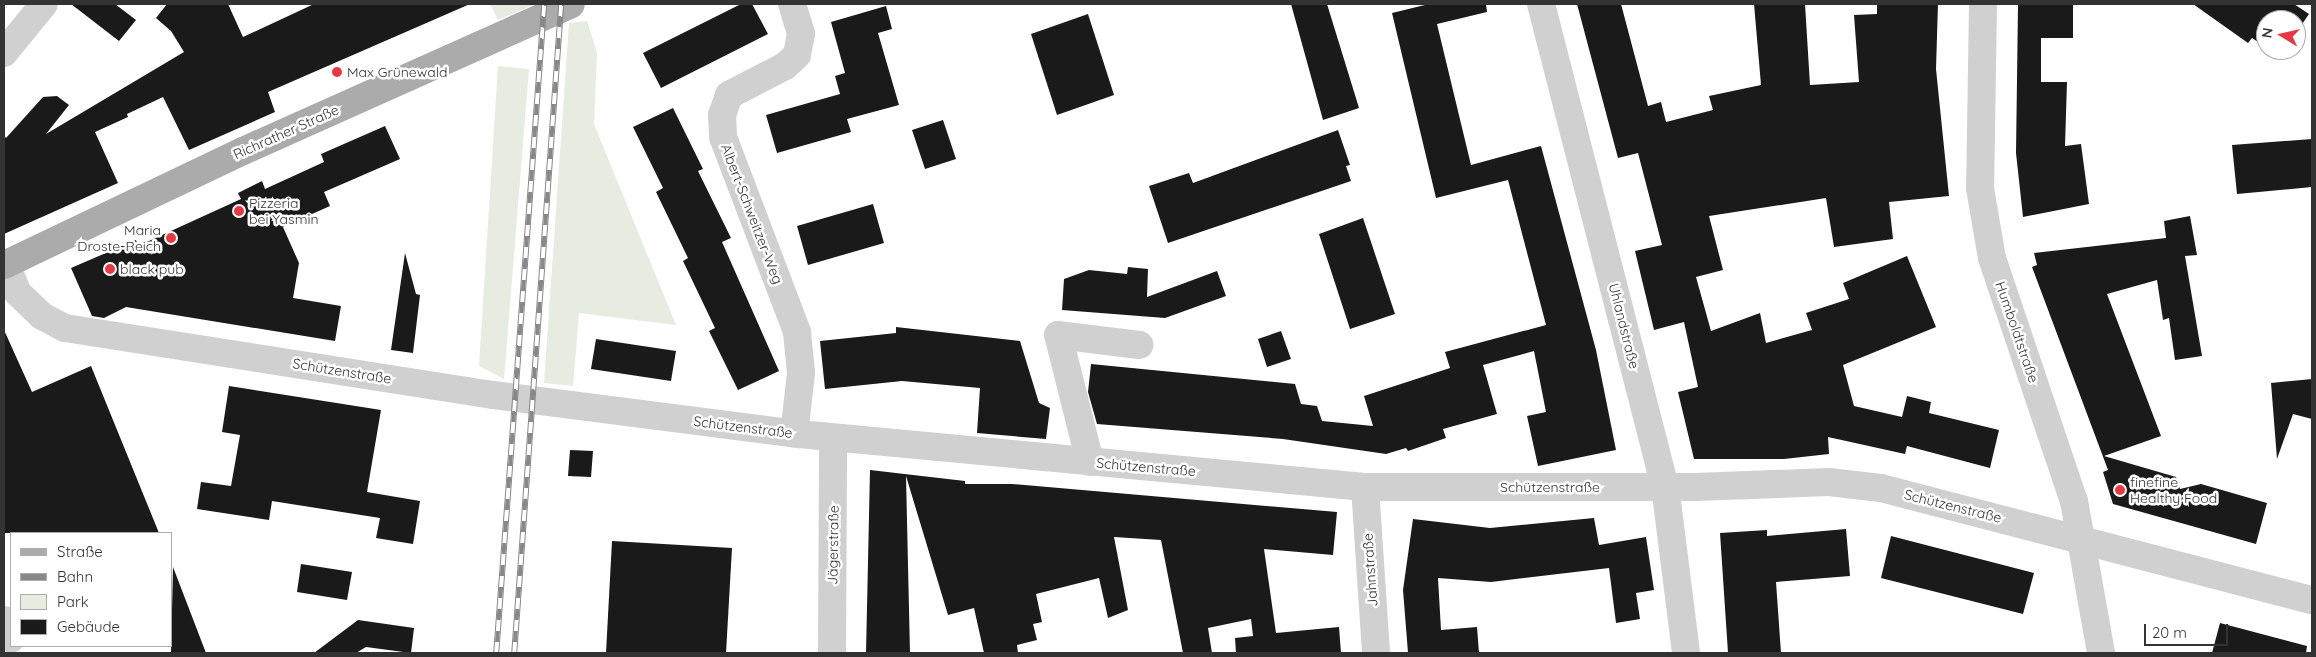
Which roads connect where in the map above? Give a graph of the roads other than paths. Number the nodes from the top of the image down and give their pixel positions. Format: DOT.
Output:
graph roads {
  1 [pos="44,4"];
  2 [pos="571,4"];
  3 [pos="792,4"];
  4 [pos="1541,4"];
  5 [pos="1983,4"];
  6 [pos="4,53"];
  7 [pos="5,264"];
  8 [pos="1139,345"];
  9 [pos="794,434"];
  10 [pos="833,438"];
  11 [pos="1090,462"];
  12 [pos="1665,486"];
  13 [pos="1365,487"];
  14 [pos="2082,539"];
  15 [pos="2312,600"];
  16 [pos="4,620"];
  17 [pos="10,636"];
  18 [pos="832,653"];
  19 [pos="1376,653"];
  20 [pos="1686,653"];
  21 [pos="2101,653"];
  1 -- 6 [label="street"];
  2 -- 7 [label="main road, Richrather Straße"];
  3 -- 9 [label="street, Albert-Schweitzer-Weg"];
  4 -- 12 [label="street, Uhlandstraße"];
  5 -- 14 [label="street, Humboldtstraße"];
  7 -- 9 [label="street, Schützenstraße"];
  8 -- 11 [label="street"];
  9 -- 10 [label="street, Schützenstraße"];
  10 -- 11 [label="street, Schützenstraße"];
  10 -- 18 [label="street, Jägerstraße"];
  11 -- 13 [label="street, Schützenstraße"];
  12 -- 13 [label="street, Schützenstraße"];
  12 -- 14 [label="street, Schützenstraße"];
  12 -- 20 [label="street, Uhlandstraße"];
  13 -- 19 [label="street, Jahnstraße"];
  14 -- 15 [label="street, Schützenstraße"];
  14 -- 21 [label="street, Humboldtstraße"];
  16 -- 17 [label="street"];
}
